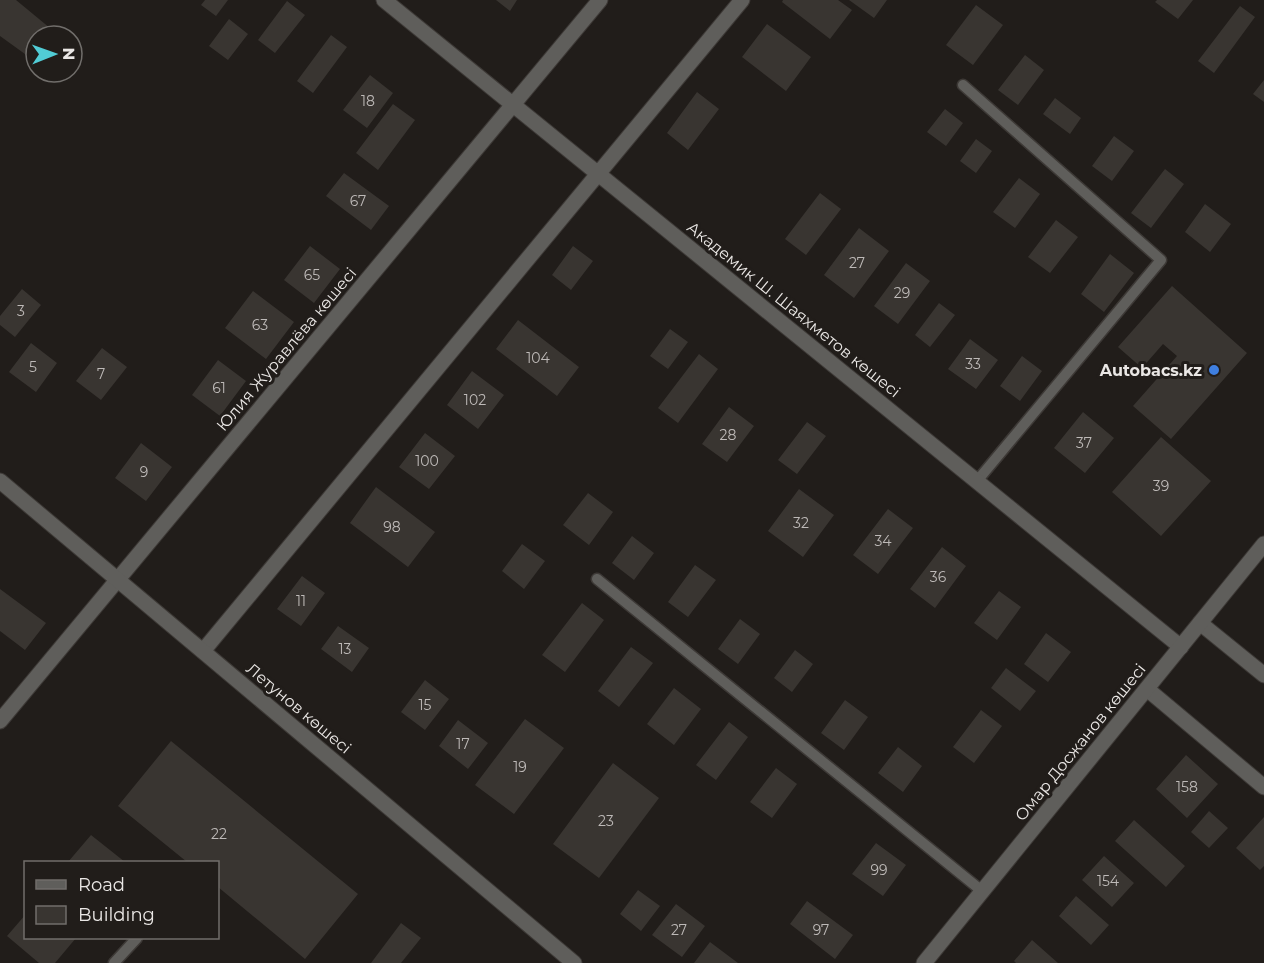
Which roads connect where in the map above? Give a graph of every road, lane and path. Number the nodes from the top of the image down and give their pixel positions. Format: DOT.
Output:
graph roads {
  1 [pos="384,0"];
  2 [pos="600,0"];
  3 [pos="742,0"];
  4 [pos="963,85"];
  5 [pos="513,105"];
  6 [pos="598,174"];
  7 [pos="0,481"];
  8 [pos="977,481"];
  9 [pos="1264,544"];
  10 [pos="597,579"];
  11 [pos="118,580"];
  12 [pos="1200,623"];
  13 [pos="1181,647"];
  14 [pos="203,651"];
  15 [pos="1264,675"];
  16 [pos="1147,689"];
  17 [pos="0,721"];
  18 [pos="1264,787"];
  19 [pos="982,891"];
  20 [pos="136,939"];
  21 [pos="114,963"];
  22 [pos="574,963"];
  23 [pos="924,963"];
  1 -- 5 [label="street, Академик Ш. Шаяхметов көшесі"];
  2 -- 5 [label="street, Юлия Журавлёва көшесі"];
  3 -- 6 [label="street"];
  4 -- 8 [label="lane"];
  5 -- 6 [label="street, Академик Ш. Шаяхметов көшесі"];
  5 -- 11 [label="street, Юлия Журавлёва көшесі"];
  6 -- 8 [label="street, Академик Ш. Шаяхметов көшесі"];
  6 -- 14 [label="street"];
  7 -- 11 [label="street, Летунов көшесі"];
  8 -- 13 [label="street, Академик Ш. Шаяхметов көшесі"];
  9 -- 12 [label="street, Омар Досжанов көшесі"];
  10 -- 19 [label="lane"];
  11 -- 14 [label="street, Летунов көшесі"];
  11 -- 17 [label="street, Юлия Журавлёва көшесі"];
  12 -- 13 [label="street, Омар Досжанов көшесі"];
  12 -- 15 [label="street"];
  13 -- 16 [label="street, Омар Досжанов көшесі"];
  14 -- 22 [label="street, Летунов көшесі"];
  16 -- 18 [label="street"];
  16 -- 19 [label="street, Омар Досжанов көшесі"];
  19 -- 23 [label="street, Омар Досжанов көшесі"];
  20 -- 21 [label="lane"];
}
